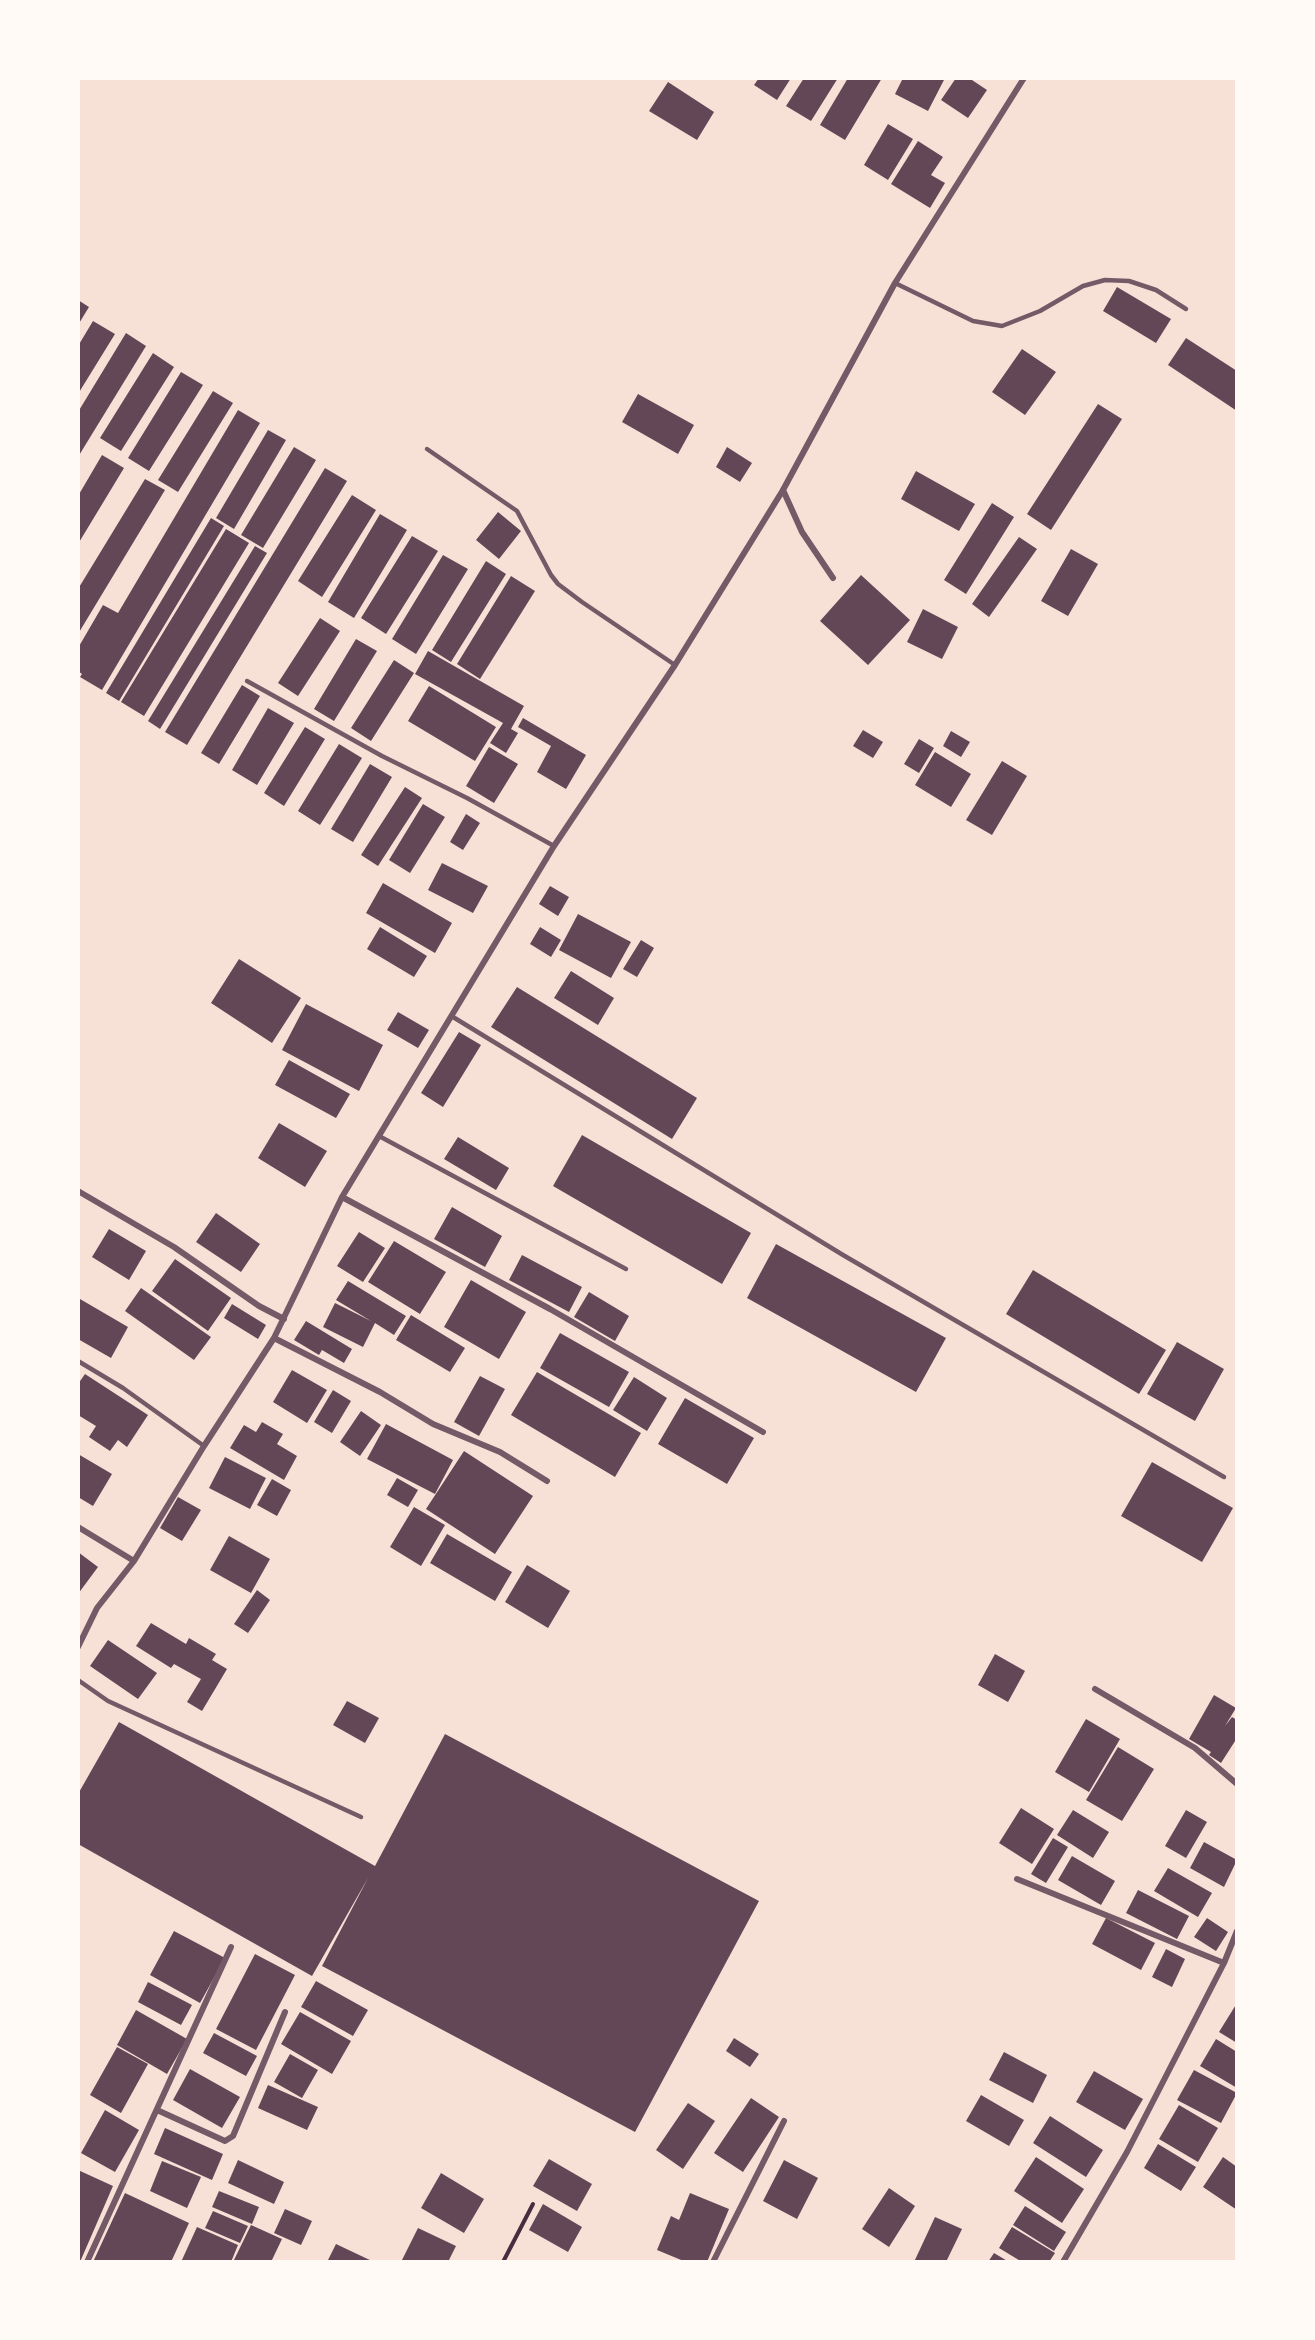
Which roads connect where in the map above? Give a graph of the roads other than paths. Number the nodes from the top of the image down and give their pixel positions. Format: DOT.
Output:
graph roads {
  1 [pos="1024,78"];
  2 [pos="895,283"];
  3 [pos="1186,309"];
  4 [pos="427,449"];
  5 [pos="783,490"];
  6 [pos="833,578"];
  7 [pos="675,665"];
  8 [pos="247,681"];
  9 [pos="554,846"];
  10 [pos="453,1017"];
  11 [pos="380,1137"];
  12 [pos="78,1191"];
  13 [pos="342,1197"];
  14 [pos="626,1269"];
  15 [pos="284,1319"];
  16 [pos="274,1338"];
  17 [pos="78,1361"];
  18 [pos="763,1432"];
  19 [pos="204,1446"];
  20 [pos="1224,1477"];
  21 [pos="547,1481"];
  22 [pos="78,1527"];
  23 [pos="135,1561"];
  24 [pos="78,1647"];
  25 [pos="78,1680"];
  26 [pos="1095,1689"];
  27 [pos="1237,1784"];
  28 [pos="361,1817"];
  29 [pos="1017,1879"];
  30 [pos="1237,1931"];
  31 [pos="231,1947"];
  32 [pos="1224,1963"];
  33 [pos="285,2012"];
  34 [pos="157,2110"];
  35 [pos="784,2121"];
  36 [pos="87,2262"];
  37 [pos="713,2262"];
  38 [pos="1063,2262"];
  1 -- 2 [label="street"];
  2 -- 3 [label="lane"];
  2 -- 5 [label="street"];
  4 -- 7 [label="lane"];
  5 -- 6 [label="street"];
  5 -- 7 [label="street"];
  7 -- 9 [label="street"];
  8 -- 9 [label="lane"];
  9 -- 10 [label="street"];
  10 -- 11 [label="street"];
  10 -- 20 [label="lane"];
  11 -- 13 [label="street"];
  11 -- 14 [label="lane"];
  12 -- 15 [label="street"];
  13 -- 15 [label="street"];
  13 -- 18 [label="street"];
  15 -- 16 [label="street"];
  16 -- 19 [label="street"];
  16 -- 21 [label="street"];
  17 -- 19 [label="lane"];
  19 -- 23 [label="street"];
  22 -- 23 [label="street"];
  23 -- 24 [label="street"];
  25 -- 28 [label="lane"];
  26 -- 27 [label="street"];
  29 -- 32 [label="street"];
  30 -- 32 [label="street"];
  31 -- 34 [label="street"];
  32 -- 38 [label="street"];
  33 -- 34 [label="street"];
  34 -- 36 [label="street"];
  35 -- 37 [label="street"];
}
